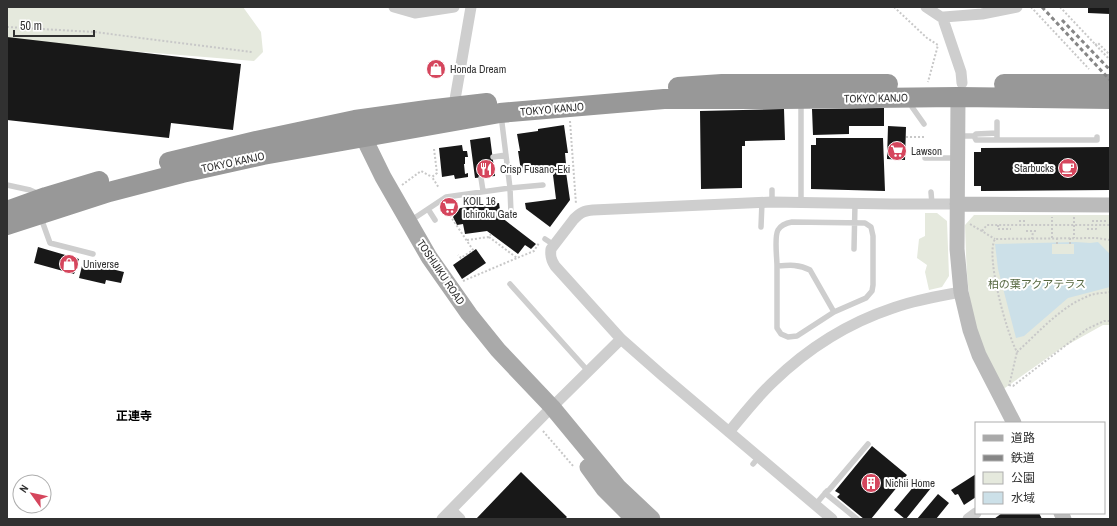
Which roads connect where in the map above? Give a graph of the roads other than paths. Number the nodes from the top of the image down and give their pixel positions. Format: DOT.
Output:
graph roads {
  1 [pos="394,7"];
  2 [pos="454,7"];
  3 [pos="471,7"];
  4 [pos="926,7"];
  5 [pos="1017,7"];
  6 [pos="415,10"];
  7 [pos="944,17"];
  8 [pos="1110,84"];
  9 [pos="960,90"];
  10 [pos="912,97"];
  11 [pos="1110,98"];
  12 [pos="801,99"];
  13 [pos="500,113"];
  14 [pos="452,114"];
  15 [pos="997,122"];
  16 [pos="924,124"];
  17 [pos="359,128"];
  18 [pos="997,133"];
  19 [pos="957,136"];
  20 [pos="974,136"];
  21 [pos="1097,137"];
  22 [pos="997,140"];
  23 [pos="506,155"];
  24 [pos="493,157"];
  25 [pos="925,158"];
  26 [pos="957,158"];
  27 [pos="481,178"];
  28 [pos="7,185"];
  29 [pos="543,185"];
  30 [pos="510,188"];
  31 [pos="772,190"];
  32 [pos="483,191"];
  33 [pos="931,192"];
  34 [pos="767,202"];
  35 [pos="801,202"];
  36 [pos="855,204"];
  37 [pos="932,204"];
  38 [pos="957,204"];
  39 [pos="1110,205"];
  40 [pos="43,206"];
  41 [pos="428,209"];
  42 [pos="7,211"];
  43 [pos="516,217"];
  44 [pos="435,220"];
  45 [pos="408,222"];
  46 [pos="855,222"];
  47 [pos="7,225"];
  48 [pos="761,227"];
  49 [pos="854,249"];
  50 [pos="93,254"];
  51 [pos="776,266"];
  52 [pos="510,284"];
  53 [pos="961,292"];
  54 [pos="834,312"];
  55 [pos="621,339"];
  56 [pos="588,371"];
  57 [pos="552,407"];
  58 [pos="1013,422"];
  59 [pos="729,432"];
  60 [pos="868,444"];
  61 [pos="825,493"];
  62 [pos="815,505"];
  63 [pos="451,510"];
  64 [pos="442,519"];
  65 [pos="460,519"];
  66 [pos="634,519"];
  67 [pos="652,519"];
  68 [pos="832,519"];
  69 [pos="857,519"];
  1 -- 6 [label="street"];
  2 -- 6 [label="street"];
  3 -- 14 [label="street"];
  4 -- 7 [label="street"];
  5 -- 7 [label="street"];
  7 -- 9 [label="street"];
  8 -- 9 [label="highway, TOKYO KANJO"];
  9 -- 10 [label="highway, TOKYO KANJO"];
  9 -- 11 [label="highway, TOKYO KANJO"];
  9 -- 14 [label="highway, TOKYO KANJO"];
  9 -- 19 [label="street"];
  10 -- 12 [label="highway, TOKYO KANJO"];
  10 -- 16 [label="lane"];
  12 -- 13 [label="highway, TOKYO KANJO"];
  12 -- 35 [label="lane"];
  13 -- 14 [label="highway, TOKYO KANJO"];
  13 -- 23 [label="lane"];
  14 -- 17 [label="highway, TOKYO KANJO"];
  15 -- 18 [label="lane"];
  17 -- 40 [label="highway, TOKYO KANJO"];
  17 -- 45 [label="main road, TOSHIJIKU ROAD"];
  18 -- 20 [label="lane"];
  18 -- 22 [label="lane"];
  19 -- 20 [label="lane"];
  19 -- 26 [label="street"];
  20 -- 22 [label="lane"];
  21 -- 22 [label="lane"];
  23 -- 24 [label="lane"];
  23 -- 30 [label="lane"];
  25 -- 26 [label="lane"];
  26 -- 38 [label="street"];
  27 -- 32 [label="lane"];
  28 -- 40 [label="lane"];
  29 -- 30 [label="lane"];
  30 -- 32 [label="lane"];
  30 -- 43 [label="lane"];
  31 -- 34 [label="lane"];
  32 -- 41 [label="lane"];
  33 -- 37 [label="lane"];
  34 -- 35 [label="street"];
  34 -- 48 [label="lane"];
  34 -- 55 [label="street"];
  35 -- 36 [label="street"];
  36 -- 37 [label="street"];
  36 -- 46 [label="lane"];
  37 -- 38 [label="street"];
  38 -- 39 [label="street"];
  38 -- 53 [label="street"];
  40 -- 42 [label="highway, TOKYO KANJO"];
  40 -- 47 [label="highway, TOKYO KANJO"];
  40 -- 50 [label="lane"];
  41 -- 44 [label="lane"];
  41 -- 45 [label="lane"];
  45 -- 57 [label="main road, TOSHIJIKU ROAD"];
  46 -- 49 [label="lane"];
  46 -- 51 [label="lane"];
  46 -- 54 [label="lane"];
  51 -- 54 [label="lane"];
  51 -- 54 [label="lane"];
  52 -- 56 [label="lane"];
  53 -- 58 [label="street"];
  53 -- 59 [label="street"];
  55 -- 56 [label="street"];
  55 -- 59 [label="street"];
  56 -- 57 [label="street"];
  57 -- 63 [label="street"];
  57 -- 66 [label="main road, TOSHIJIKU ROAD"];
  57 -- 67 [label="main road, TOSHIJIKU ROAD"];
  59 -- 62 [label="street"];
  60 -- 61 [label="lane"];
  61 -- 62 [label="lane"];
  61 -- 69 [label="lane"];
  62 -- 68 [label="street"];
  63 -- 64 [label="street"];
  63 -- 65 [label="street"];
}
